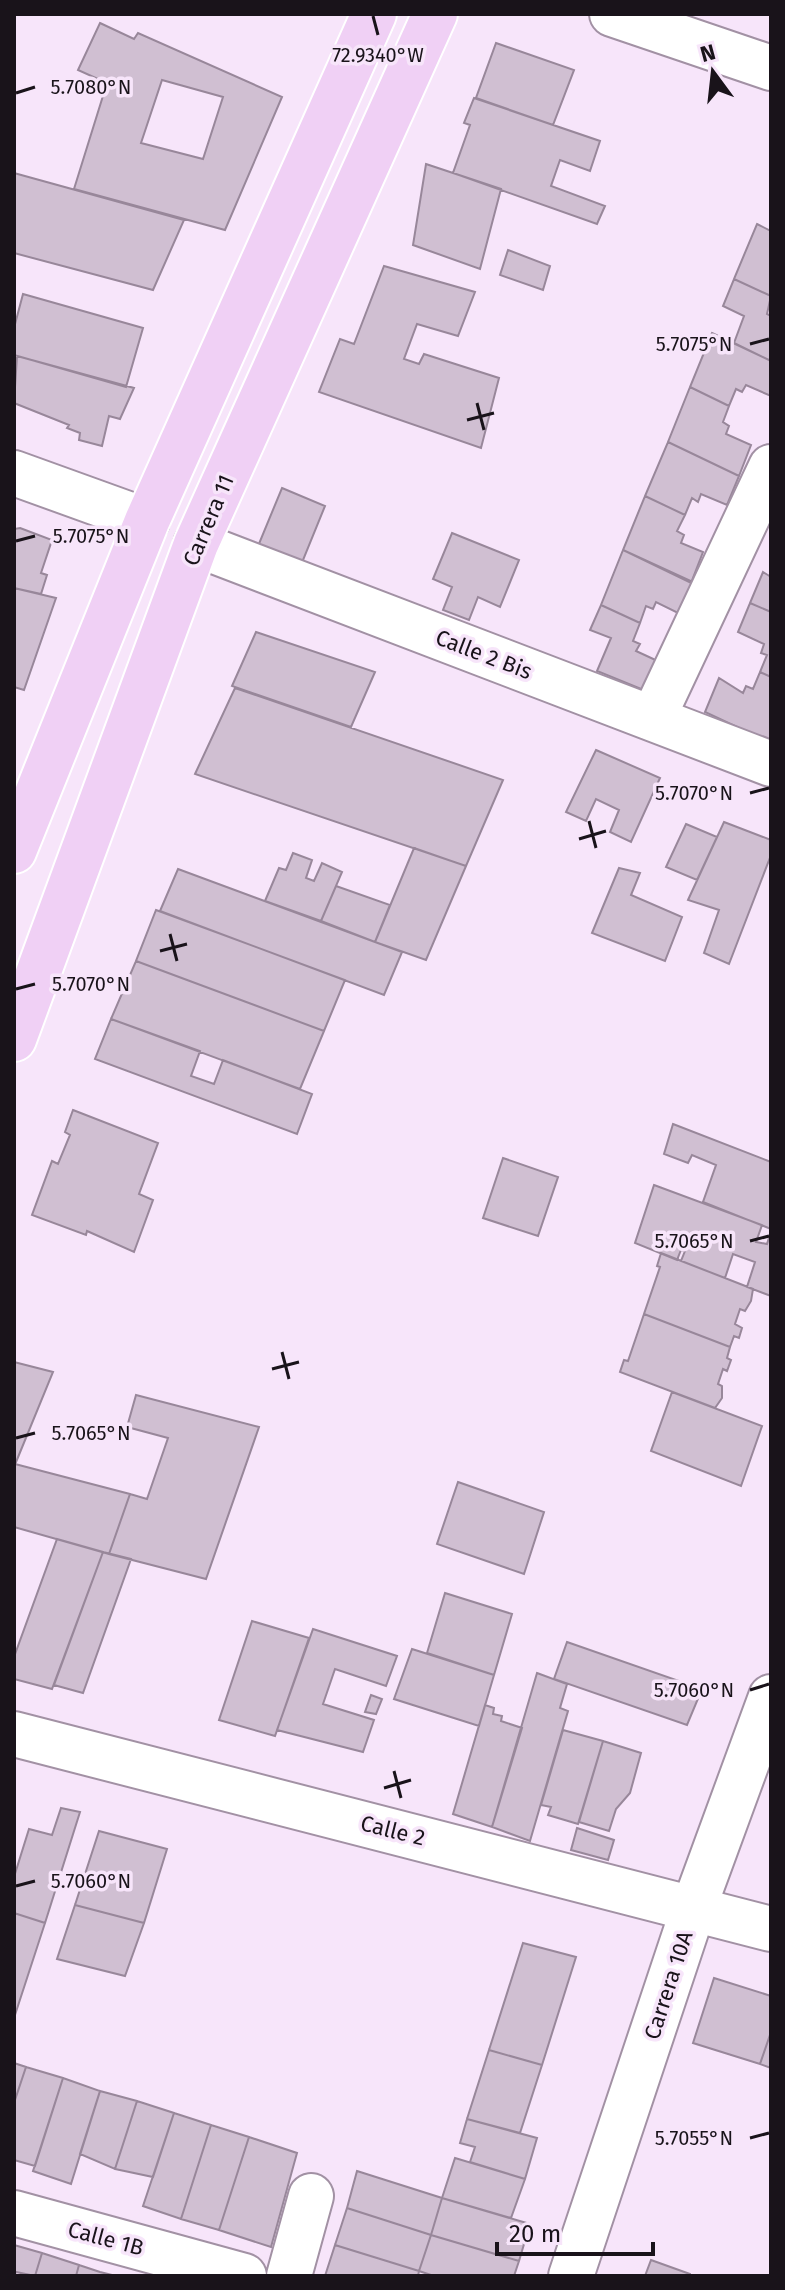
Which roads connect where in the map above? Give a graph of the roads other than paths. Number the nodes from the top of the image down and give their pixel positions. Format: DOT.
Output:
graph roads {
  1 [pos="374,14"];
  2 [pos="435,14"];
  3 [pos="612,14"];
  4 [pos="771,68"];
  5 [pos="771,467"];
  6 [pos="14,473"];
  7 [pos="147,521"];
  8 [pos="196,544"];
  9 [pos="653,718"];
  10 [pos="771,764"];
  11 [pos="14,851"];
  12 [pos="14,1039"];
  13 [pos="771,1697"];
  14 [pos="14,1734"];
  15 [pos="694,1907"];
  16 [pos="771,1929"];
  17 [pos="311,2196"];
  18 [pos="14,2213"];
  19 [pos="244,2276"];
  20 [pos="289,2276"];
  21 [pos="571,2276"];
  1 -- 7 [label="main road"];
  2 -- 8 [label="main road, Carrera 11"];
  3 -- 4 [label="street"];
  5 -- 9 [label="street"];
  6 -- 7 [label="street"];
  7 -- 11 [label="main road"];
  8 -- 9 [label="street, Calle 2 Bis"];
  8 -- 12 [label="main road, Carrera 11"];
  9 -- 10 [label="street, Calle 2 Bis"];
  13 -- 15 [label="street, Carrera 10A"];
  14 -- 15 [label="street, Calle 2"];
  15 -- 16 [label="street, Calle 2"];
  15 -- 21 [label="street, Carrera 10A"];
  17 -- 20 [label="street"];
  18 -- 19 [label="street, Calle 1B"];
}
